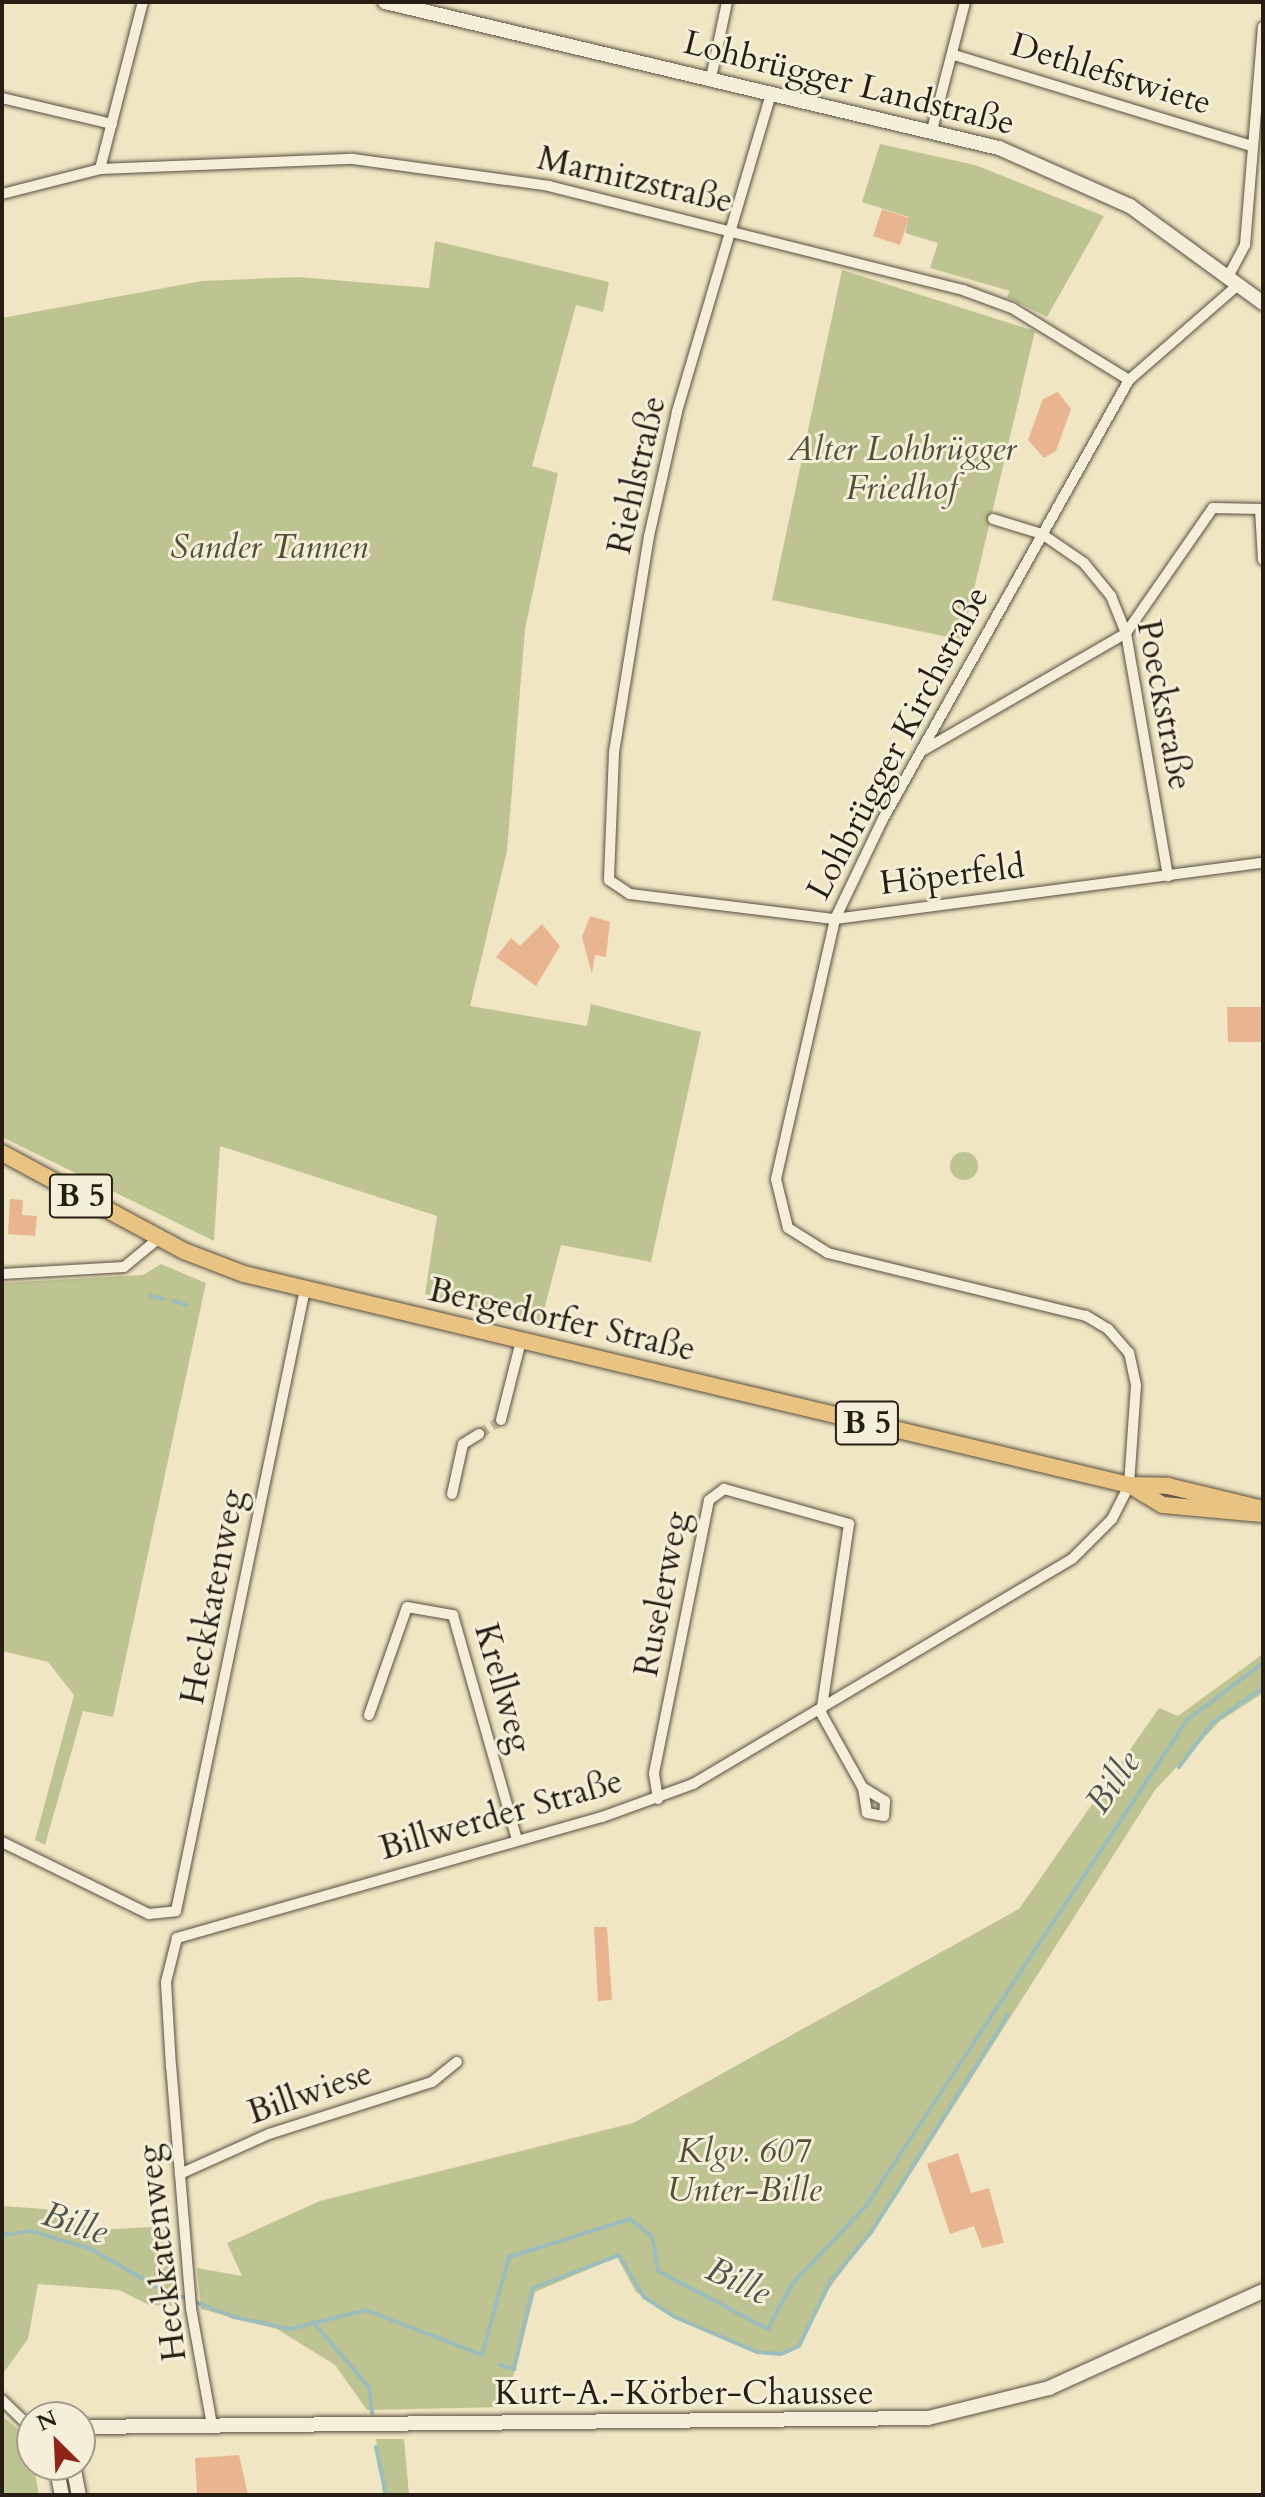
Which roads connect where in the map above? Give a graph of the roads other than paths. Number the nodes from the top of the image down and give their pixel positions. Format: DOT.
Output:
graph roads {
  1 [pos="143,2"];
  2 [pos="385,2"];
  3 [pos="727,2"];
  4 [pos="963,2"];
  5 [pos="1263,27"];
  6 [pos="954,55"];
  7 [pos="711,78"];
  8 [pos="771,94"];
  9 [pos="2,98"];
  10 [pos="112,124"];
  11 [pos="932,130"];
  12 [pos="1251,146"];
  13 [pos="100,169"];
  14 [pos="2,194"];
  15 [pos="733,231"];
  16 [pos="1234,279"];
  17 [pos="1263,303"];
  18 [pos="1129,380"];
  19 [pos="1261,509"];
  20 [pos="993,519"];
  21 [pos="1042,534"];
  22 [pos="1263,560"];
  23 [pos="1126,633"];
  24 [pos="920,752"];
  25 [pos="1263,863"];
  26 [pos="1168,876"];
  27 [pos="608,877"];
  28 [pos="835,919"];
  29 [pos="2,1153"];
  30 [pos="159,1238"];
  31 [pos="2,1274"];
  32 [pos="305,1289"];
  33 [pos="521,1341"];
  34 [pos="501,1420"];
  35 [pos="479,1434"];
  36 [pos="1129,1485"];
  37 [pos="452,1494"];
  38 [pos="1263,1512"];
  39 [pos="821,1713"];
  40 [pos="369,1715"];
  41 [pos="863,1788"];
  42 [pos="658,1799"];
  43 [pos="517,1840"];
  44 [pos="2,1842"];
  45 [pos="182,1935"];
  46 [pos="457,2062"];
  47 [pos="180,2174"];
  48 [pos="1263,2291"];
  49 [pos="106,2425"];
  50 [pos="212,2425"];
  51 [pos="96,2426"];
  52 [pos="96,2430"];
  1 -- 10 [label="street"];
  2 -- 7 [label="main road, Lohbrügger Landstraße"];
  3 -- 7 [label="street"];
  4 -- 6 [label="street"];
  5 -- 12 [label="street"];
  6 -- 11 [label="street"];
  6 -- 12 [label="street, Dethlefstwiete"];
  7 -- 8 [label="main road, Lohbrügger Landstraße"];
  8 -- 11 [label="main road, Lohbrügger Landstraße"];
  8 -- 15 [label="street, Riehlstraße"];
  9 -- 10 [label="street"];
  10 -- 13 [label="street"];
  11 -- 16 [label="main road, Lohbrügger Landstraße"];
  12 -- 16 [label="street"];
  13 -- 14 [label="street, Marnitzstraße"];
  13 -- 15 [label="street, Marnitzstraße"];
  15 -- 18 [label="street, Marnitzstraße"];
  15 -- 27 [label="street, Riehlstraße"];
  16 -- 17 [label="main road, Lohbrügger Landstraße"];
  16 -- 18 [label="street, Lohbrügger Kirchstraße"];
  18 -- 21 [label="street, Lohbrügger Kirchstraße"];
  19 -- 22 [label="street"];
  19 -- 23 [label="street"];
  20 -- 21 [label="street, Poeckstraße"];
  21 -- 23 [label="street, Poeckstraße"];
  21 -- 24 [label="street, Lohbrügger Kirchstraße"];
  23 -- 24 [label="street"];
  23 -- 26 [label="street, Poeckstraße"];
  24 -- 28 [label="street, Lohbrügger Kirchstraße"];
  25 -- 26 [label="street, Höperfeld"];
  26 -- 28 [label="street, Höperfeld"];
  27 -- 28 [label="street, Höperfeld"];
  28 -- 36 [label="street, Lohbrügger Kirchstraße"];
  29 -- 30 [label="main road, Bergedorfer Straße / B 5"];
  30 -- 31 [label="street"];
  30 -- 32 [label="main road, Bergedorfer Straße / B 5"];
  32 -- 33 [label="main road, Bergedorfer Straße / B 5"];
  32 -- 44 [label="street, Heckkatenweg"];
  33 -- 34 [label="street"];
  33 -- 36 [label="main road, Bergedorfer Straße / B 5"];
  35 -- 37 [label="street"];
  36 -- 38 [label="main road, Bergedorfer Straße / B 5"];
  36 -- 39 [label="street, Billwerder Straße"];
  39 -- 41 [label="street"];
  39 -- 42 [label="street, Billwerder Straße"];
  39 -- 42 [label="street, Ruselerweg"];
  40 -- 43 [label="street, Krellweg"];
  42 -- 43 [label="street, Billwerder Straße"];
  43 -- 45 [label="street, Billwerder Straße"];
  45 -- 47 [label="street, Heckkatenweg"];
  46 -- 47 [label="street, Billwiese"];
  47 -- 50 [label="street, Heckkatenweg"];
  48 -- 50 [label="main road, Kurt-A.-Körber-Chaussee"];
  49 -- 50 [label="main road, Kurt-A.-Körber-Chaussee"];
  49 -- 51 [label="main road, Kurt-A.-Körber-Chaussee"];
  49 -- 52 [label="main road"];
}
